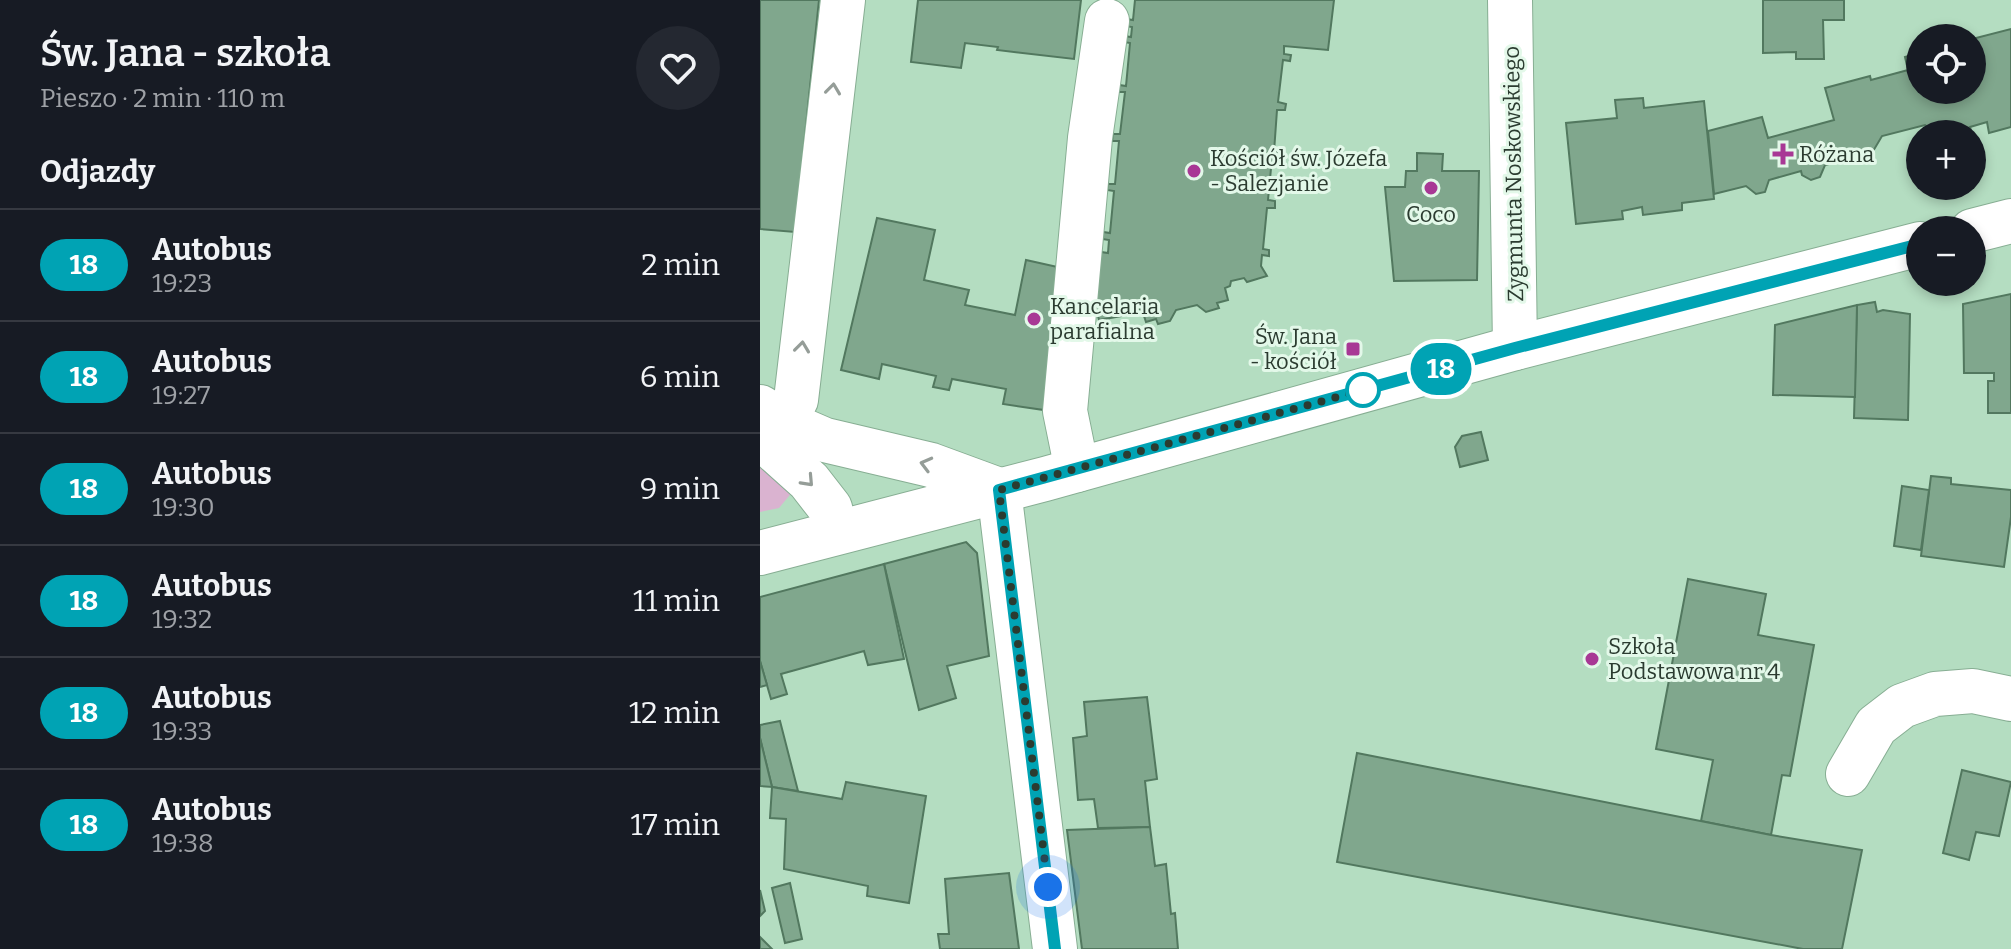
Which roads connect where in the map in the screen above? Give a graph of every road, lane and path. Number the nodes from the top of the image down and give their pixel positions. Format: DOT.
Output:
graph roads {
  1 [pos="843,0"];
  2 [pos="1510,0"];
  3 [pos="1107,21"];
  4 [pos="2011,221"];
  5 [pos="1986,227"];
  6 [pos="1906,248"];
  7 [pos="1515,348"];
  8 [pos="767,426"];
  9 [pos="1077,470"];
  10 [pos="999,490"];
  11 [pos="836,532"];
  12 [pos="760,553"];
  13 [pos="1992,695"];
  14 [pos="1848,774"];
  15 [pos="1055,949"];
  8 -- 1 [label="street, one-way"];
  2 -- 7 [label="street, Zygmunta Noskowskiego"];
  3 -- 9 [label="street"];
  4 -- 5 [label="street"];
  6 -- 7 [label="street"];
  7 -- 9 [label="street"];
  10 -- 8 [label="street, one-way"];
  8 -- 11 [label="street, one-way"];
  9 -- 10 [label="street"];
  10 -- 11 [label="street"];
  10 -- 15 [label="street"];
  11 -- 12 [label="street"];
  13 -- 14 [label="street"];
}
